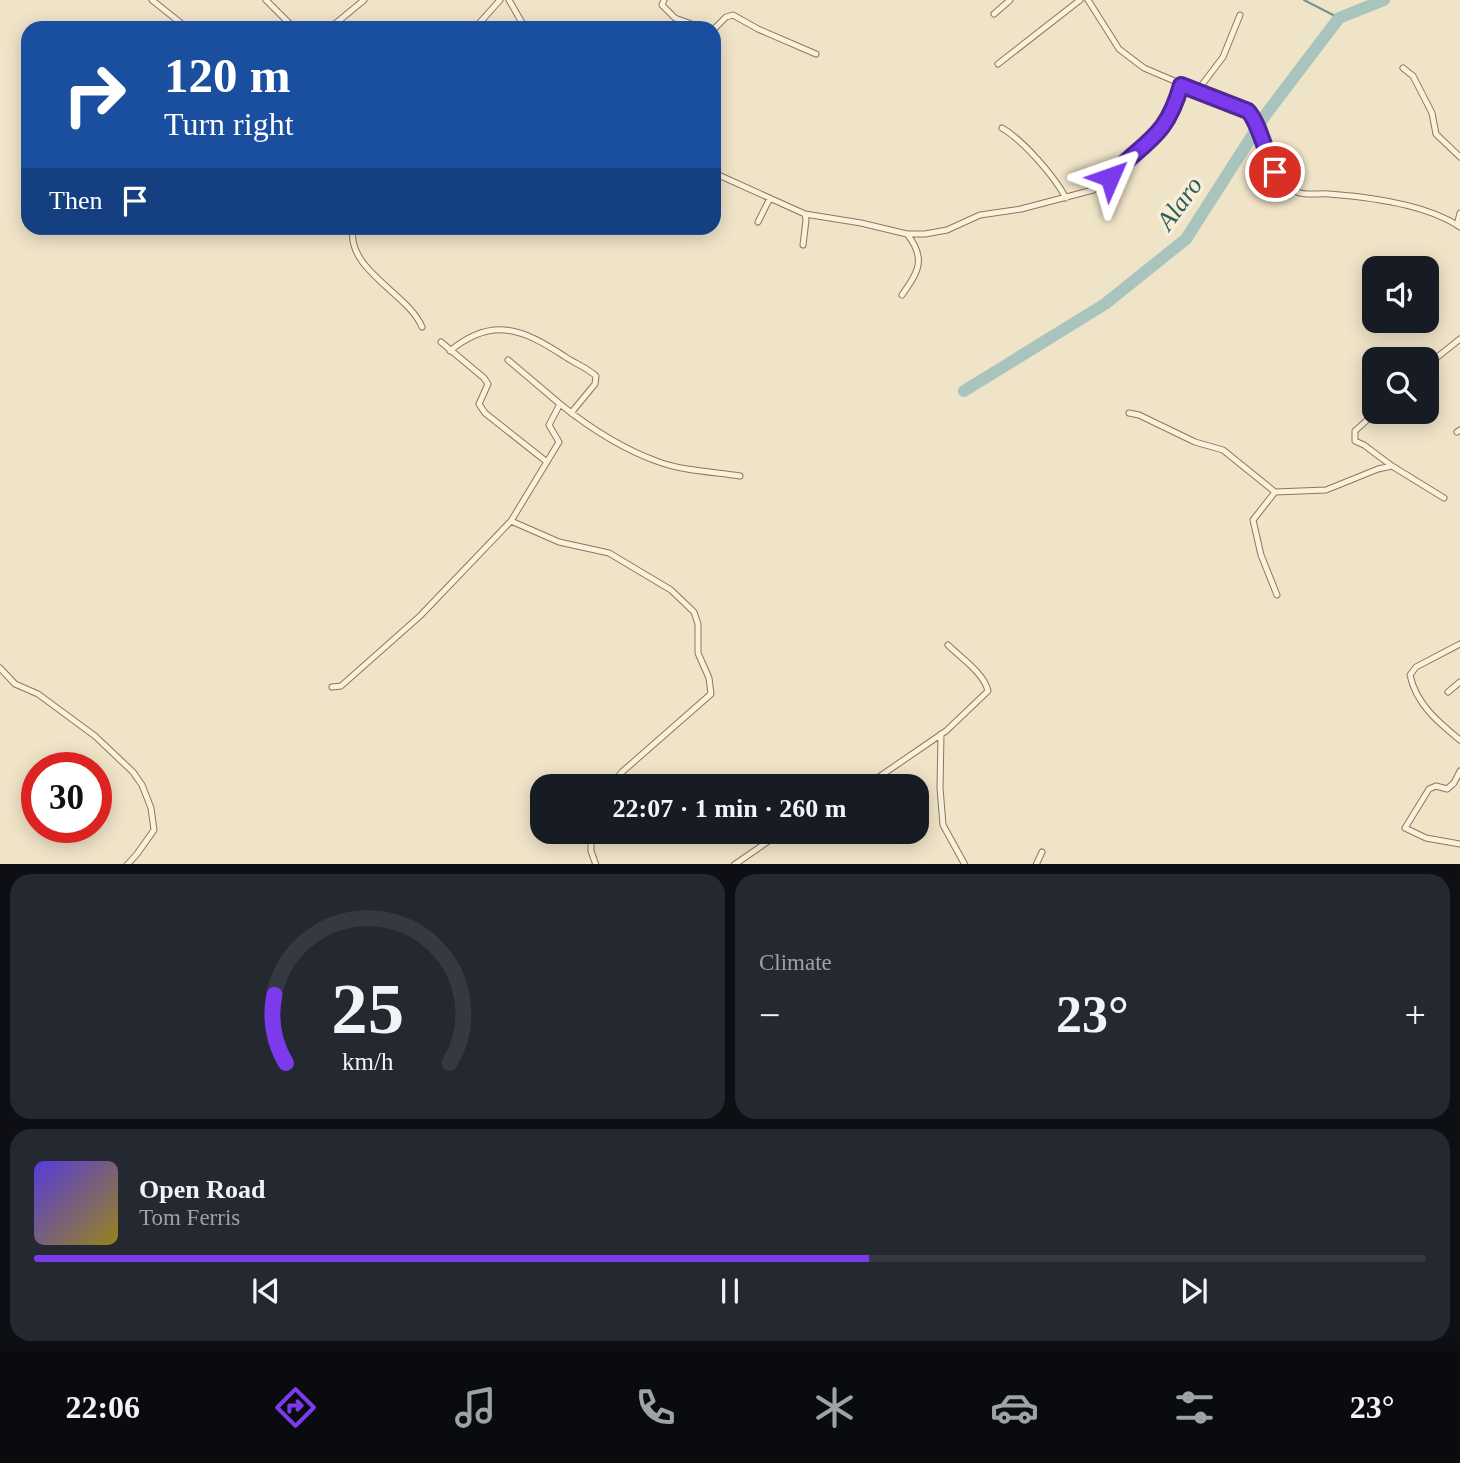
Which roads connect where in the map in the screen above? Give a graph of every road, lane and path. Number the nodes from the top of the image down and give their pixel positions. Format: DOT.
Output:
graph roads {
  1 [pos="152,0"];
  2 [pos="267,0"];
  3 [pos="364,0"];
  4 [pos="500,0"];
  5 [pos="509,0"];
  6 [pos="664,0"];
  7 [pos="1010,0"];
  8 [pos="1080,0"];
  9 [pos="1088,0"];
  10 [pos="994,15"];
  11 [pos="1240,15"];
  12 [pos="178,21"];
  13 [pos="287,21"];
  14 [pos="338,21"];
  15 [pos="481,21"];
  16 [pos="521,21"];
  17 [pos="683,21"];
  18 [pos="721,22"];
  19 [pos="816,54"];
  20 [pos="998,64"];
  21 [pos="1402,68"];
  22 [pos="1181,85"];
  23 [pos="1198,90"];
  24 [pos="1002,128"];
  25 [pos="1460,157"];
  26 [pos="721,176"];
  27 [pos="770,198"];
  28 [pos="1066,198"];
  29 [pos="1460,213"];
  30 [pos="805,214"];
  31 [pos="758,222"];
  32 [pos="1458,226"];
  33 [pos="906,234"];
  34 [pos="354,235"];
  35 [pos="803,245"];
  36 [pos="902,295"];
  37 [pos="422,327"];
  38 [pos="1460,340"];
  39 [pos="440,342"];
  40 [pos="450,351"];
  41 [pos="1439,356"];
  42 [pos="508,360"];
  43 [pos="560,404"];
  44 [pos="571,413"];
  45 [pos="1129,413"];
  46 [pos="1362,424"];
  47 [pos="547,463"];
  48 [pos="1392,466"];
  49 [pos="740,477"];
  50 [pos="1275,492"];
  51 [pos="1444,498"];
  52 [pos="511,521"];
  53 [pos="1277,595"];
  54 [pos="1460,644"];
  55 [pos="948,645"];
  56 [pos="0,668"];
  57 [pos="1460,682"];
  58 [pos="332,687"];
  59 [pos="1448,692"];
  60 [pos="941,734"];
  61 [pos="1460,740"];
  62 [pos="1460,771"];
  63 [pos="620,774"];
  64 [pos="883,774"];
  65 [pos="590,844"];
  66 [pos="764,844"];
  67 [pos="1460,844"];
  68 [pos="1042,852"];
  69 [pos="127,864"];
  70 [pos="596,864"];
  71 [pos="734,864"];
  72 [pos="965,864"];
  73 [pos="1036,864"];
  1 -- 12 [label="street"];
  2 -- 13 [label="street"];
  3 -- 14 [label="street"];
  4 -- 15 [label="street"];
  5 -- 16 [label="street"];
  6 -- 17 [label="street"];
  7 -- 10 [label="street"];
  8 -- 20 [label="street"];
  9 -- 22 [label="street"];
  11 -- 23 [label="street"];
  18 -- 19 [label="street"];
  21 -- 25 [label="street"];
  22 -- 23 [label="street"];
  22 -- 28 [label="street"];
  23 -- 32 [label="street"];
  24 -- 28 [label="street"];
  26 -- 27 [label="street"];
  27 -- 30 [label="street"];
  27 -- 31 [label="street"];
  28 -- 33 [label="street"];
  29 -- 32 [label="street"];
  30 -- 33 [label="street"];
  30 -- 35 [label="street"];
  33 -- 36 [label="street"];
  34 -- 37 [label="street"];
  38 -- 41 [label="street"];
  39 -- 40 [label="street"];
  40 -- 44 [label="street"];
  40 -- 47 [label="street"];
  42 -- 43 [label="street"];
  43 -- 44 [label="street"];
  43 -- 47 [label="street"];
  44 -- 49 [label="street"];
  45 -- 50 [label="street"];
  46 -- 48 [label="street"];
  47 -- 52 [label="street"];
  48 -- 50 [label="street"];
  48 -- 51 [label="street"];
  50 -- 53 [label="street"];
  52 -- 58 [label="street"];
  52 -- 63 [label="street"];
  54 -- 61 [label="street"];
  55 -- 60 [label="street"];
  56 -- 69 [label="street"];
  57 -- 59 [label="street"];
  60 -- 64 [label="street"];
  60 -- 72 [label="street"];
  62 -- 67 [label="street"];
  65 -- 70 [label="street"];
  66 -- 71 [label="street"];
  68 -- 73 [label="street"];
}
